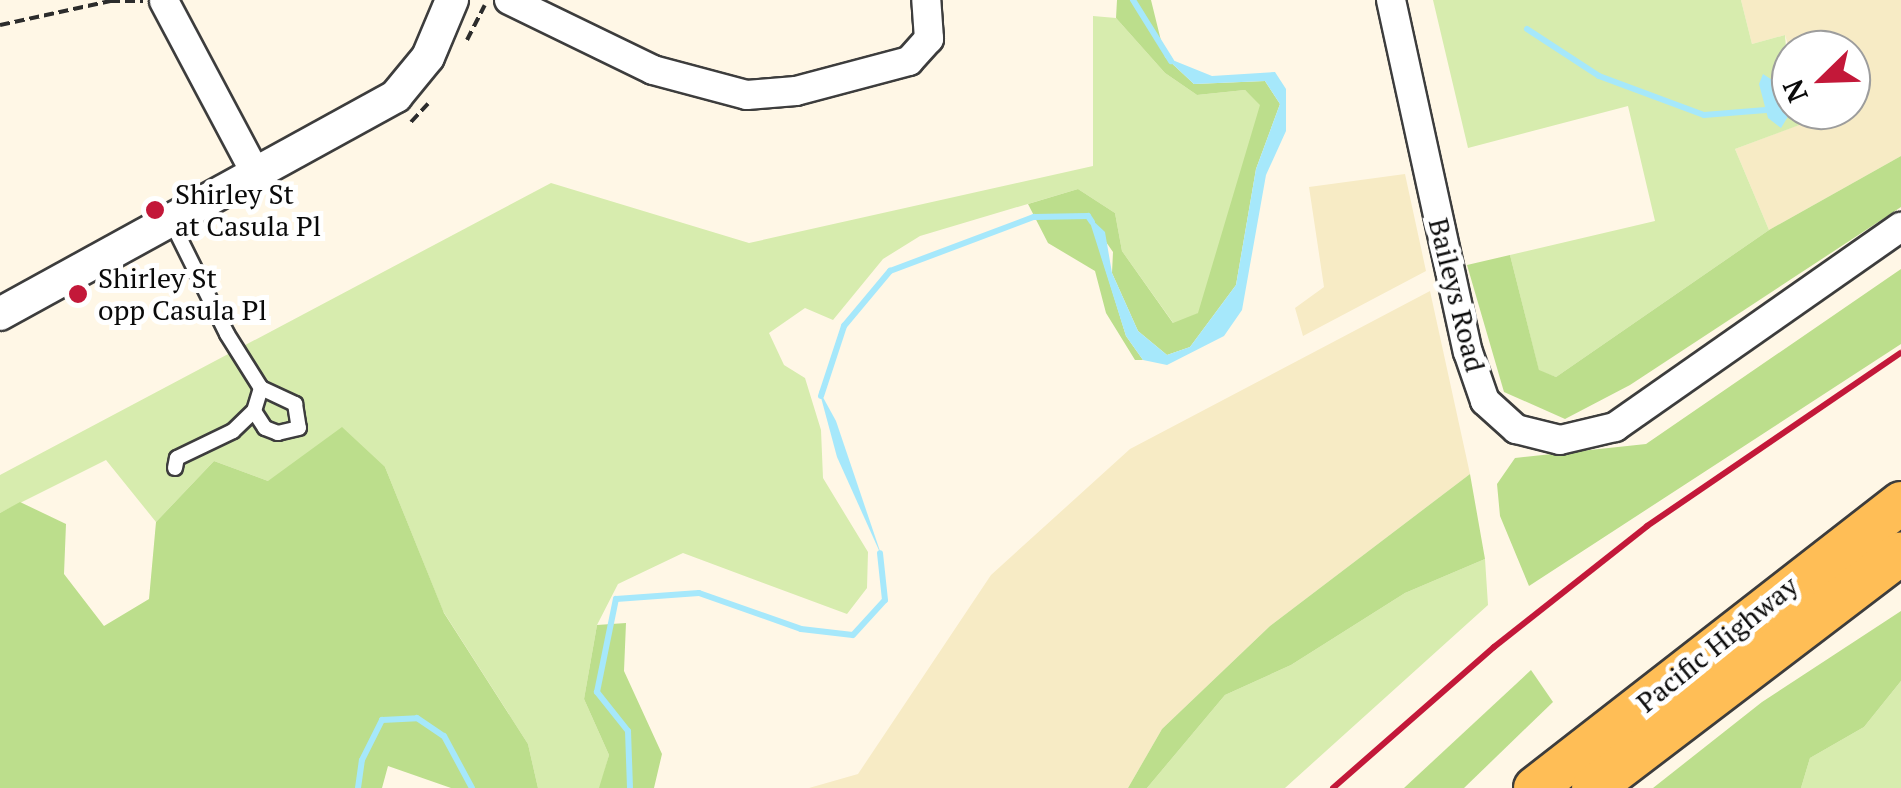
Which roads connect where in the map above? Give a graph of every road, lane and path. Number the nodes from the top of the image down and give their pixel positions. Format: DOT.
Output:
graph roads {
  1 [pos="452,0"];
  2 [pos="509,0"];
  3 [pos="926,0"];
  4 [pos="1391,0"];
  5 [pos="164,1"];
  6 [pos="0,25"];
  7 [pos="257,176"];
  8 [pos="171,220"];
  9 [pos="1901,227"];
  10 [pos="0,314"];
  11 [pos="261,388"];
  12 [pos="254,411"];
  13 [pos="175,468"];
  14 [pos="1901,503"];
  15 [pos="1901,552"];
  16 [pos="1536,788"];
  17 [pos="1592,788"];
  1 -- 7 [label="street"];
  2 -- 3 [label="street"];
  4 -- 9 [label="street, Baileys Road"];
  5 -- 6 [label="path"];
  5 -- 7 [label="street"];
  7 -- 8 [label="street"];
  8 -- 10 [label="street"];
  8 -- 11 [label="lane"];
  11 -- 12 [label="lane"];
  11 -- 12 [label="lane"];
  12 -- 13 [label="lane"];
  14 -- 16 [label="main road, Pacific Highway"];
  15 -- 17 [label="main road, Pacific Highway"];
}
